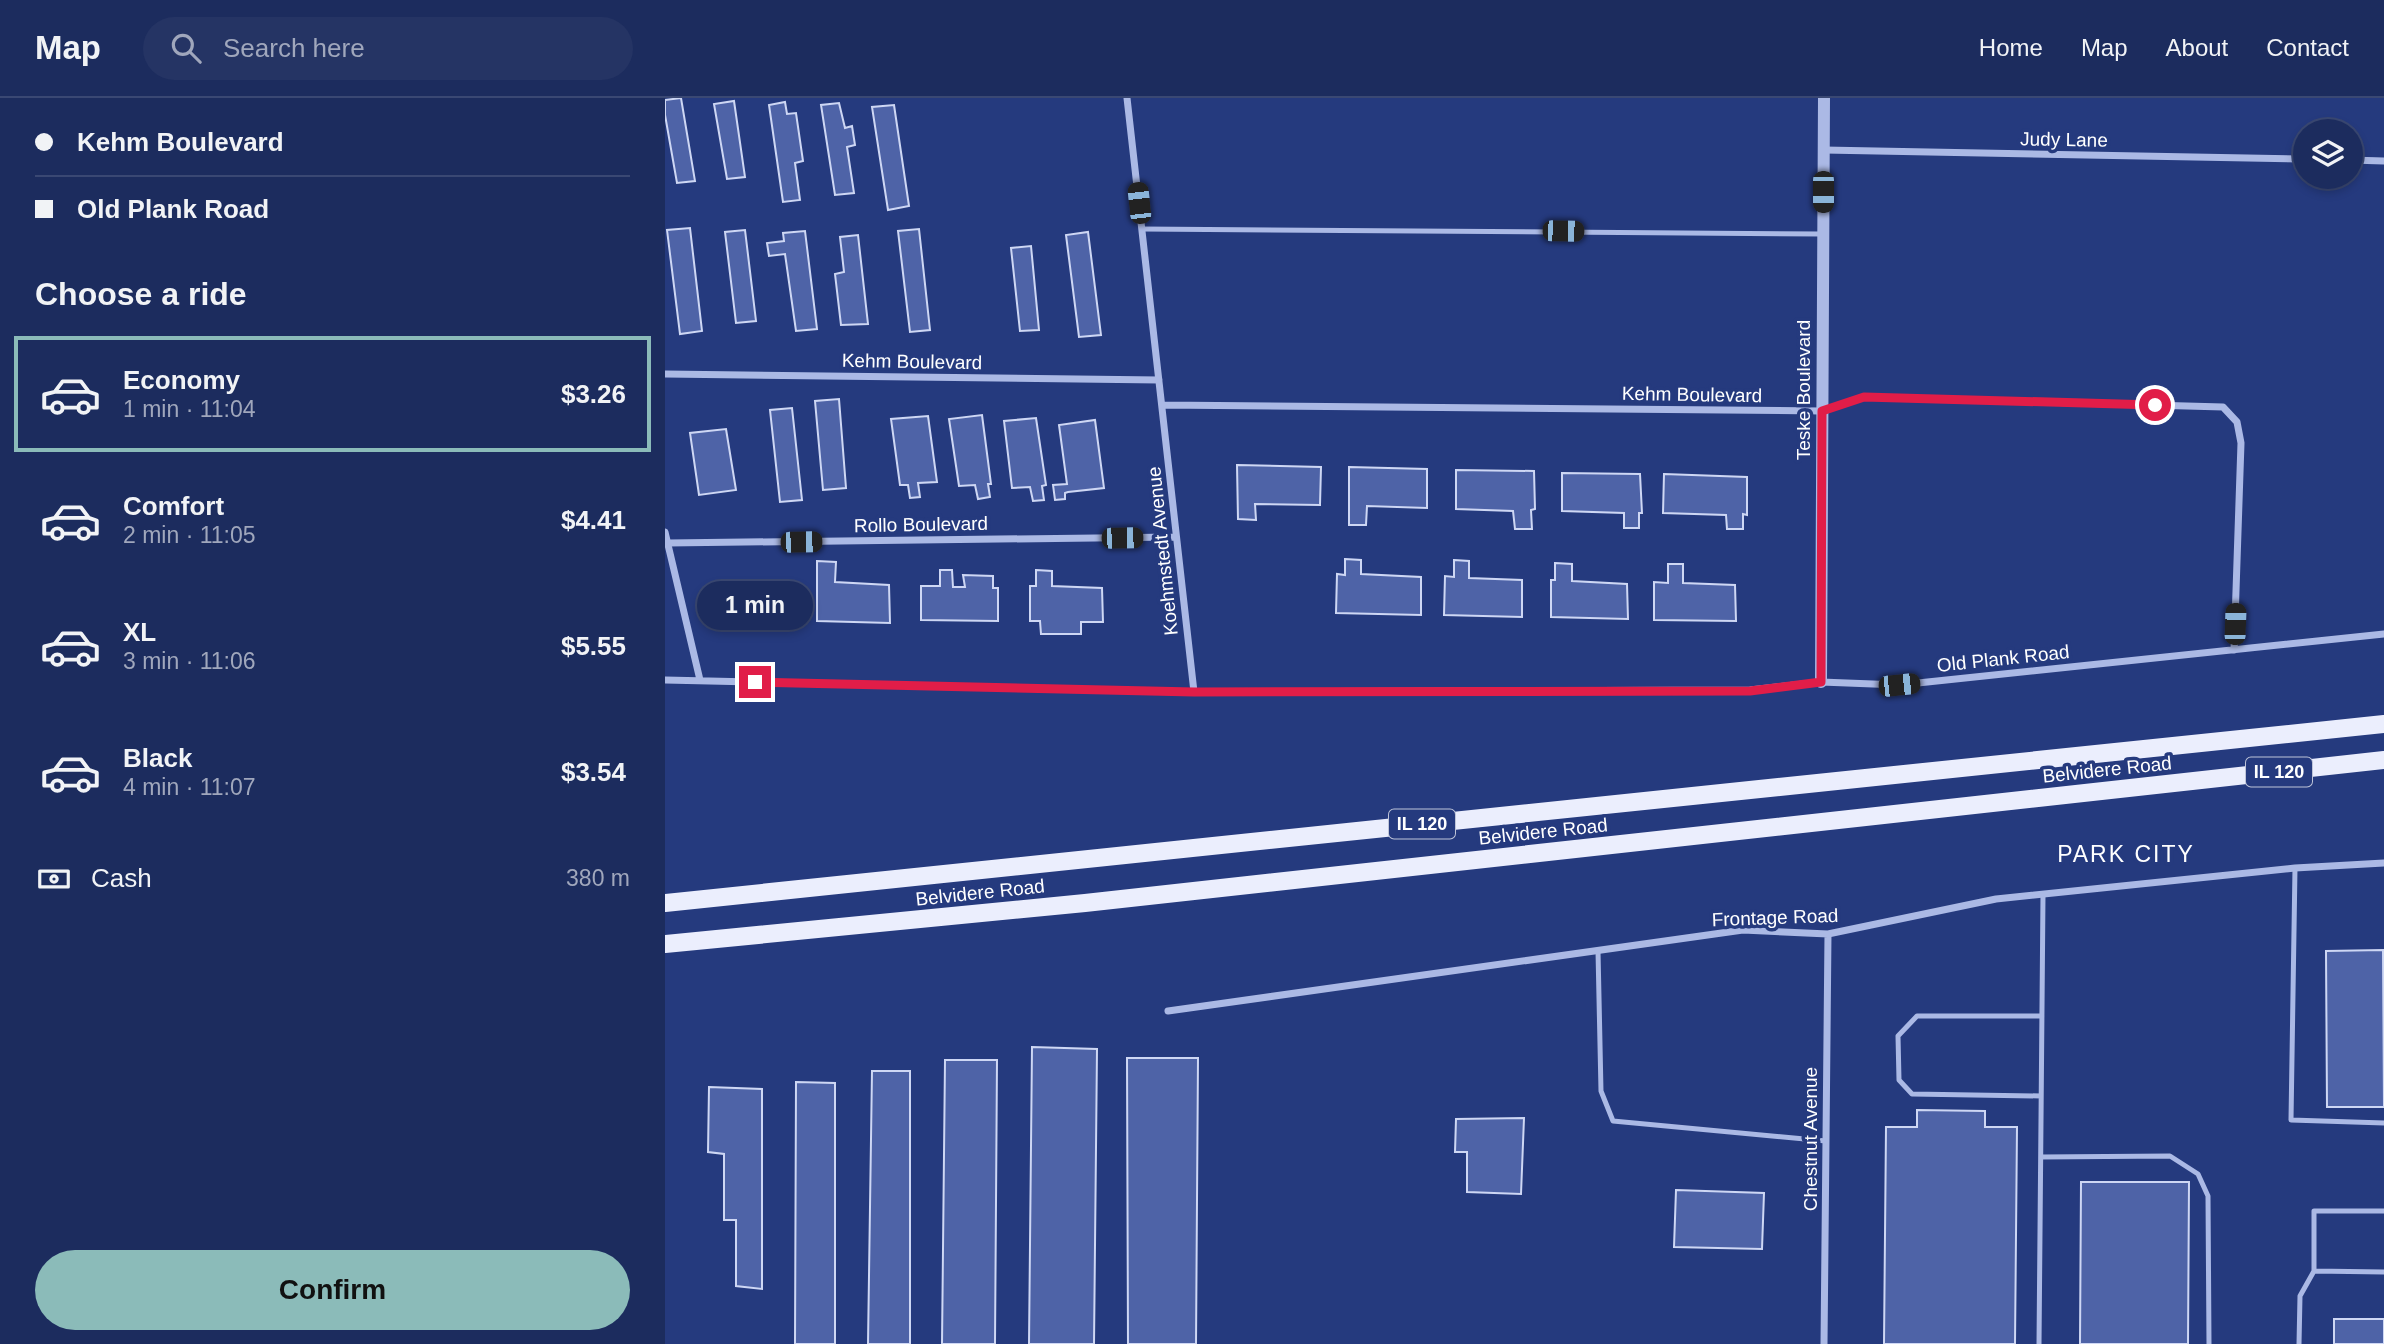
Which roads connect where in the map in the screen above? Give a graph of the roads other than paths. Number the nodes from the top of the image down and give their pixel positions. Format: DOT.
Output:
graph roads {
  1 [pos="1127,98"];
  2 [pos="1824,98"];
  3 [pos="1824,150"];
  4 [pos="2293,159"];
  5 [pos="2363,160"];
  6 [pos="2384,161"];
  7 [pos="1142,229"];
  8 [pos="1823,234"];
  9 [pos="665,374"];
  10 [pos="1159,380"];
  11 [pos="1162,405"];
  12 [pos="1822,411"];
  13 [pos="665,532"];
  14 [pos="1175,537"];
  15 [pos="668,543"];
  16 [pos="2384,634"];
  17 [pos="2234,650"];
  18 [pos="665,680"];
  19 [pos="700,680"];
  20 [pos="1821,682"];
  21 [pos="1194,692"];
  22 [pos="2384,724"];
  23 [pos="2384,760"];
  24 [pos="2384,863"];
  25 [pos="2295,868"];
  26 [pos="2043,895"];
  27 [pos="665,902"];
  28 [pos="1828,934"];
  29 [pos="665,944"];
  30 [pos="1598,951"];
  31 [pos="1168,1011"];
  32 [pos="2042,1016"];
  33 [pos="2041,1096"];
  34 [pos="2384,1123"];
  35 [pos="1826,1141"];
  36 [pos="2041,1157"];
  37 [pos="2384,1211"];
  38 [pos="2314,1272"];
  39 [pos="2384,1272"];
  40 [pos="1824,1344"];
  41 [pos="2039,1344"];
  42 [pos="2209,1344"];
  43 [pos="2299,1344"];
  1 -- 7 [label="street"];
  2 -- 3 [label="street, Teske Boulevard"];
  3 -- 4 [label="street, Judy Lane"];
  3 -- 8 [label="street, Teske Boulevard"];
  5 -- 6 [label="street"];
  7 -- 8 [label="lane"];
  7 -- 10 [label="street"];
  8 -- 12 [label="street, Teske Boulevard"];
  9 -- 10 [label="street, Kehm Boulevard"];
  10 -- 11 [label="street, Koehmstedt Avenue"];
  11 -- 12 [label="street, Kehm Boulevard"];
  11 -- 14 [label="street, Koehmstedt Avenue"];
  12 -- 17 [label="street, Kehm Boulevard"];
  12 -- 20 [label="street, Teske Boulevard"];
  13 -- 15 [label="street"];
  14 -- 15 [label="street, Rollo Boulevard"];
  14 -- 21 [label="street, Koehmstedt Avenue"];
  15 -- 19 [label="street"];
  16 -- 17 [label="street, Old Plank Road"];
  17 -- 20 [label="street, Old Plank Road"];
  18 -- 19 [label="street, Old Plank Road"];
  19 -- 21 [label="street, Old Plank Road"];
  20 -- 21 [label="street, Old Plank Road"];
  22 -- 27 [label="main road, Belvidere Road / IL 120"];
  23 -- 29 [label="main road, Belvidere Road / IL 120"];
  24 -- 25 [label="street, Frontage Road"];
  25 -- 26 [label="street, Frontage Road"];
  25 -- 34 [label="lane"];
  26 -- 28 [label="street, Frontage Road"];
  26 -- 32 [label="lane"];
  28 -- 30 [label="street, Frontage Road"];
  28 -- 35 [label="street, Chestnut Avenue"];
  30 -- 31 [label="street, Frontage Road"];
  30 -- 35 [label="lane"];
  32 -- 33 [label="lane"];
  32 -- 33 [label="lane"];
  33 -- 36 [label="lane"];
  35 -- 40 [label="street, Chestnut Avenue"];
  36 -- 41 [label="lane"];
  36 -- 42 [label="lane"];
  37 -- 38 [label="lane"];
  38 -- 39 [label="lane"];
  38 -- 43 [label="lane"];
}
